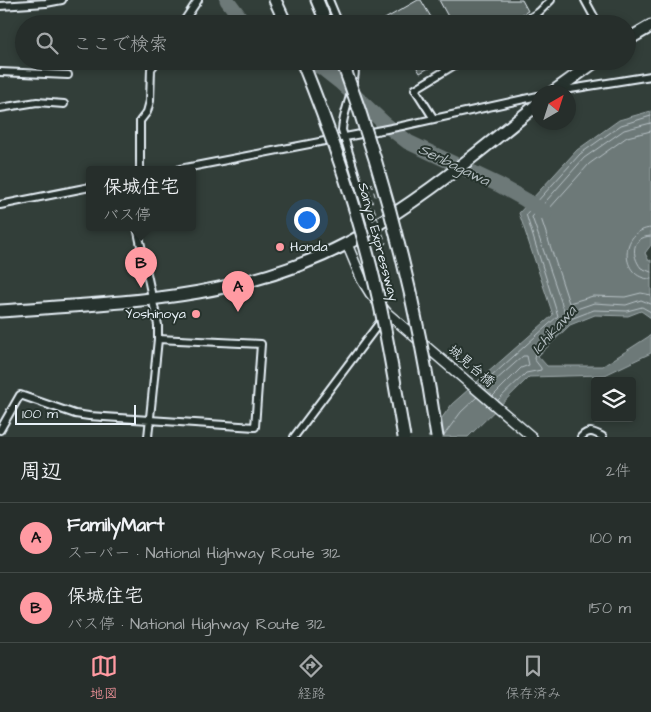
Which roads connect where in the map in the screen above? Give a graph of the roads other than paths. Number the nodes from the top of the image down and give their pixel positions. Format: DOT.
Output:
graph roads {
  1 [pos="62,0"];
  2 [pos="198,0"];
  3 [pos="275,0"];
  4 [pos="317,0"];
  5 [pos="329,0"];
  6 [pos="551,0"];
  7 [pos="585,0"];
  8 [pos="8,3"];
  9 [pos="0,6"];
  10 [pos="188,15"];
  11 [pos="282,15"];
  12 [pos="323,15"];
  13 [pos="335,15"];
  14 [pos="534,15"];
  15 [pos="593,15"];
  16 [pos="651,26"];
  17 [pos="636,35"];
  18 [pos="151,70"];
  19 [pos="305,70"];
  20 [pos="345,70"];
  21 [pos="355,70"];
  22 [pos="446,70"];
  23 [pos="584,70"];
  24 [pos="0,72"];
  25 [pos="68,75"];
  26 [pos="651,76"];
  27 [pos="563,85"];
  28 [pos="576,88"];
  29 [pos="531,98"];
  30 [pos="64,104"];
  31 [pos="0,108"];
  32 [pos="531,110"];
  33 [pos="434,119"];
  34 [pos="344,137"];
  35 [pos="140,166"];
  36 [pos="195,166"];
  37 [pos="86,188"];
  38 [pos="0,205"];
  39 [pos="372,229"];
  40 [pos="139,231"];
  41 [pos="348,244"];
  42 [pos="152,299"];
  43 [pos="0,311"];
  44 [pos="390,315"];
  45 [pos="158,339"];
  46 [pos="150,420"];
  47 [pos="0,430"];
  48 [pos="148,437"];
  49 [pos="294,437"];
  50 [pos="404,437"];
  51 [pos="437,437"];
  52 [pos="532,437"];
  53 [pos="581,437"];
  54 [pos="603,437"];
  1 -- 8 [label="street"];
  2 -- 10 [label="street"];
  3 -- 11 [label="highway"];
  4 -- 12 [label="highway"];
  5 -- 13 [label="street"];
  6 -- 14 [label="street"];
  7 -- 15 [label="street"];
  8 -- 9 [label="street"];
  16 -- 17 [label="highway"];
  18 -- 35 [label="street"];
  19 -- 50 [label="highway, Sanyo Expressway, bridge"];
  20 -- 51 [label="highway, Sanyo Expressway, bridge"];
  21 -- 34 [label="street, bridge"];
  22 -- 33 [label="street"];
  23 -- 27 [label="highway"];
  24 -- 25 [label="street"];
  26 -- 28 [label="street"];
  29 -- 33 [label="street"];
  30 -- 31 [label="street"];
  32 -- 39 [label="highway"];
  33 -- 34 [label="street"];
  34 -- 36 [label="street"];
  34 -- 39 [label="street"];
  37 -- 38 [label="street"];
  39 -- 41 [label="highway"];
  40 -- 42 [label="street"];
  41 -- 42 [label="highway"];
  41 -- 44 [label="street, 城見台橋"];
  42 -- 43 [label="highway"];
  42 -- 45 [label="street"];
  44 -- 49 [label="street"];
  44 -- 52 [label="street, 城見台橋"];
  45 -- 46 [label="street"];
  45 -- 46 [label="street"];
  46 -- 47 [label="street"];
  46 -- 48 [label="street"];
  53 -- 54 [label="street"];
}
